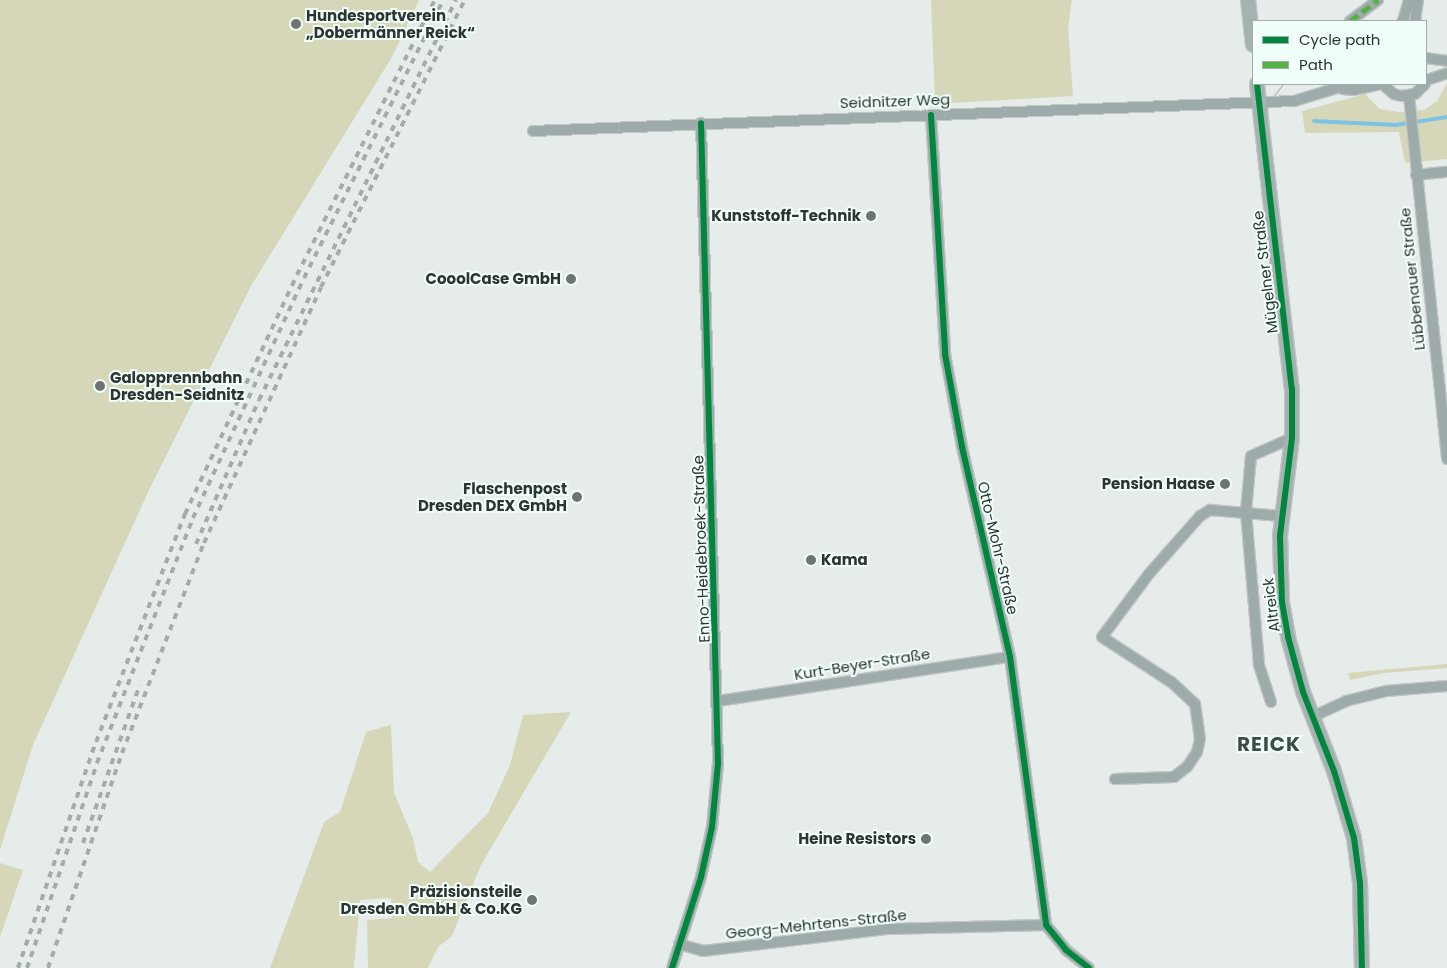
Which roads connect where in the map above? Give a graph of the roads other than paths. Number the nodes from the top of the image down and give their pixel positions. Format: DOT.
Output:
graph roads {
  1 [pos="1248,0"];
  2 [pos="1378,0"];
  3 [pos="1409,0"];
  4 [pos="1418,0"];
  5 [pos="1351,20"];
  6 [pos="1403,20"];
  7 [pos="1415,20"];
  8 [pos="1252,32"];
  9 [pos="1427,58"];
  10 [pos="1447,61"];
  11 [pos="1447,73"];
  12 [pos="1427,82"];
  13 [pos="1257,85"];
  14 [pos="1377,85"];
  15 [pos="1383,85"];
  16 [pos="1422,85"];
  17 [pos="1346,86"];
  18 [pos="1409,96"];
  19 [pos="1259,102"];
  20 [pos="931,114"];
  21 [pos="702,123"];
  22 [pos="532,131"];
  23 [pos="1447,172"];
  24 [pos="1416,175"];
  25 [pos="1292,438"];
  26 [pos="1447,459"];
  27 [pos="1246,511"];
  28 [pos="1281,516"];
  29 [pos="1010,657"];
  30 [pos="1447,686"];
  31 [pos="718,701"];
  32 [pos="1271,702"];
  33 [pos="1312,717"];
  34 [pos="1115,780"];
  35 [pos="1046,924"];
  36 [pos="679,944"];
  37 [pos="672,968"];
  38 [pos="1089,968"];
  39 [pos="1362,968"];
  1 -- 8 [label="street"];
  2 -- 5 [label="street"];
  3 -- 6 [label="street"];
  4 -- 7 [label="street"];
  9 -- 10 [label="street"];
  11 -- 12 [label="street"];
  13 -- 19 [label="street, Mügelner Straße"];
  14 -- 17 [label="street, Seidnitzer Weg"];
  15 -- 18 [label="street"];
  16 -- 18 [label="street"];
  17 -- 19 [label="street, Seidnitzer Weg"];
  18 -- 24 [label="street, Lübbenauer Straße"];
  19 -- 20 [label="street, Seidnitzer Weg"];
  19 -- 25 [label="street, Mügelner Straße"];
  20 -- 21 [label="street, Seidnitzer Weg"];
  20 -- 29 [label="street, Otto-Mohr-Straße"];
  21 -- 22 [label="street, Seidnitzer Weg"];
  21 -- 31 [label="street, Enno-Heidebroek-Straße"];
  23 -- 24 [label="street"];
  24 -- 26 [label="street, Lübbenauer Straße"];
  25 -- 27 [label="street, Altreick"];
  25 -- 28 [label="street, Altreick"];
  27 -- 28 [label="street"];
  27 -- 32 [label="street, Altreick"];
  27 -- 34 [label="street"];
  28 -- 33 [label="street, Altreick"];
  29 -- 31 [label="street, Kurt-Beyer-Straße"];
  29 -- 35 [label="street, Otto-Mohr-Straße"];
  30 -- 33 [label="street"];
  31 -- 36 [label="street, Enno-Heidebroek-Straße"];
  33 -- 39 [label="street, Altreick"];
  35 -- 36 [label="street, Georg-Mehrtens-Straße"];
  35 -- 38 [label="street, Otto-Mohr-Straße"];
  36 -- 37 [label="street, Enno-Heidebroek-Straße"];
}
